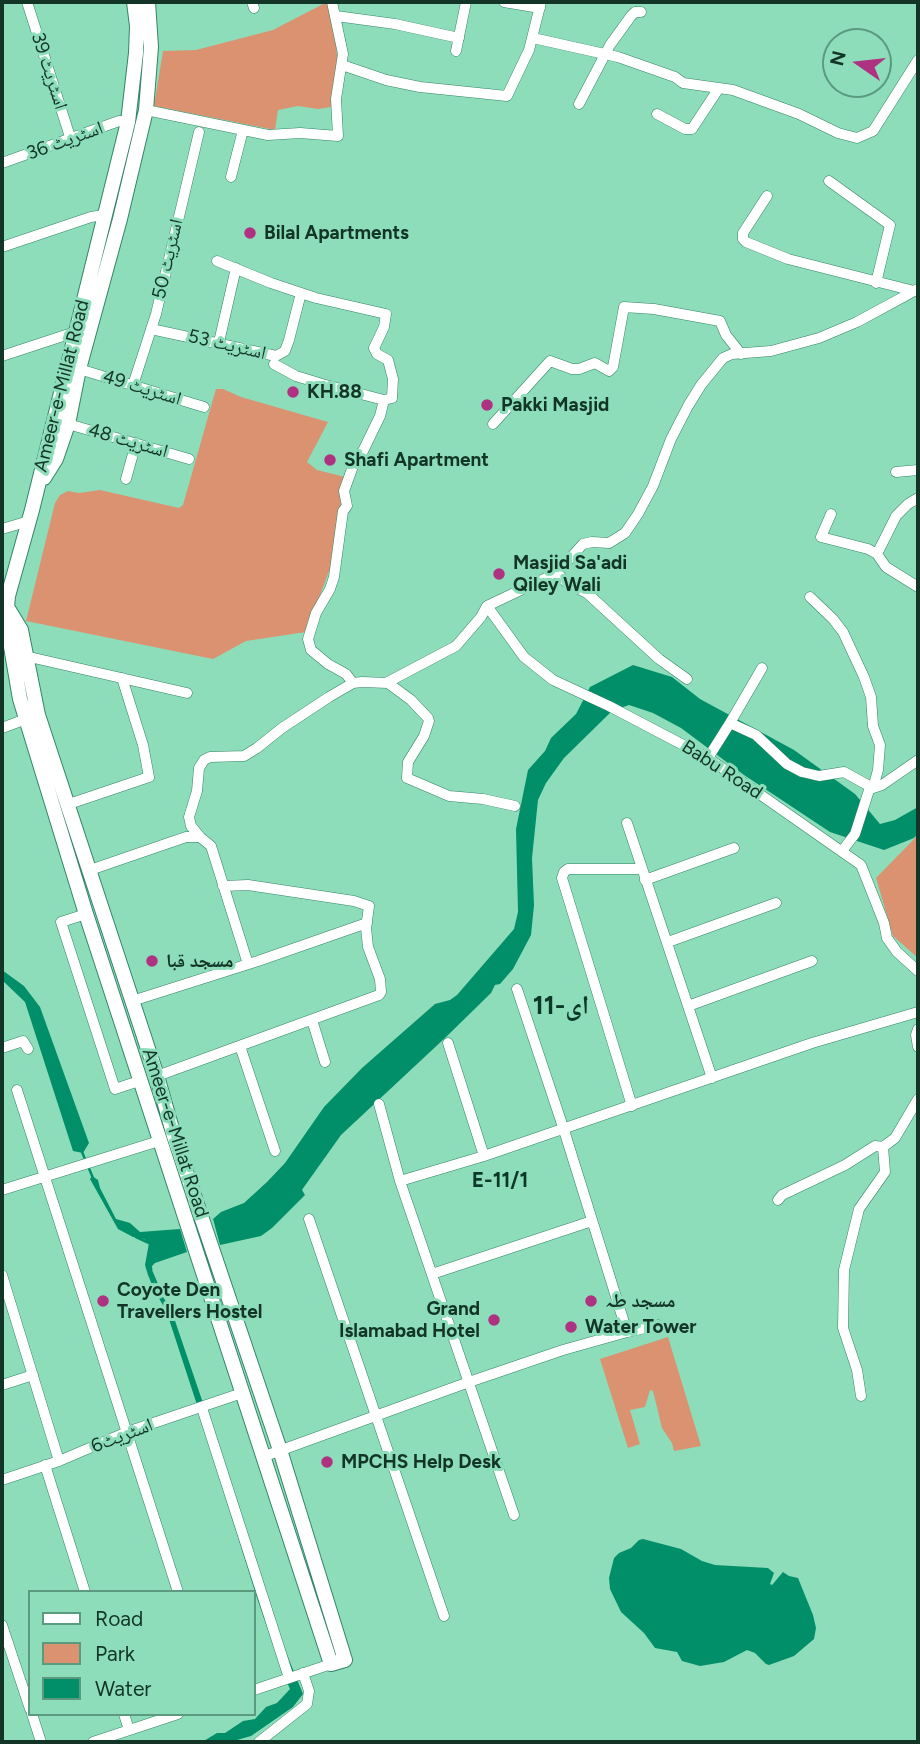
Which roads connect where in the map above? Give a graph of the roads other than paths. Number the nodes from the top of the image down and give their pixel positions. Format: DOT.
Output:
graph roads {
  1 [pos="27,2"];
  2 [pos="134,2"];
  3 [pos="148,2"];
  4 [pos="332,2"];
  5 [pos="466,2"];
  6 [pos="504,2"];
  7 [pos="541,5"];
  8 [pos="641,12"];
  9 [pos="336,16"];
  10 [pos="459,38"];
  11 [pos="533,38"];
  12 [pos="457,51"];
  13 [pos="605,54"];
  14 [pos="918,60"];
  15 [pos="342,65"];
  16 [pos="719,88"];
  17 [pos="579,104"];
  18 [pos="146,110"];
  19 [pos="657,114"];
  20 [pos="128,122"];
  21 [pos="243,130"];
  22 [pos="199,132"];
  23 [pos="71,139"];
  24 [pos="2,163"];
  25 [pos="232,177"];
  26 [pos="829,181"];
  27 [pos="767,196"];
  28 [pos="104,215"];
  29 [pos="120,219"];
  30 [pos="2,247"];
  31 [pos="217,261"];
  32 [pos="236,268"];
  33 [pos="876,283"];
  34 [pos="916,290"];
  35 [pos="301,293"];
  36 [pos="151,328"];
  37 [pos="75,332"];
  38 [pos="219,342"];
  39 [pos="741,354"];
  40 [pos="2,356"];
  41 [pos="274,364"];
  42 [pos="79,369"];
  43 [pos="133,385"];
  44 [pos="384,400"];
  45 [pos="204,407"];
  46 [pos="68,424"];
  47 [pos="493,424"];
  48 [pos="136,443"];
  49 [pos="189,458"];
  50 [pos="918,470"];
  51 [pos="896,472"];
  52 [pos="126,479"];
  53 [pos="38,485"];
  54 [pos="918,498"];
  55 [pos="831,514"];
  56 [pos="29,522"];
  57 [pos="2,529"];
  58 [pos="877,554"];
  59 [pos="556,572"];
  60 [pos="918,587"];
  61 [pos="810,597"];
  62 [pos="5,601"];
  63 [pos="487,606"];
  64 [pos="25,656"];
  65 [pos="762,668"];
  66 [pos="122,678"];
  67 [pos="687,679"];
  68 [pos="386,682"];
  69 [pos="353,683"];
  70 [pos="187,693"];
  71 [pos="32,717"];
  72 [pos="727,726"];
  73 [pos="2,727"];
  74 [pos="708,758"];
  75 [pos="918,760"];
  76 [pos="871,788"];
  77 [pos="68,804"];
  78 [pos="515,806"];
  79 [pos="627,823"];
  80 [pos="200,837"];
  81 [pos="734,848"];
  82 [pos="842,851"];
  83 [pos="641,869"];
  84 [pos="90,870"];
  85 [pos="645,880"];
  86 [pos="223,886"];
  87 [pos="776,903"];
  88 [pos="102,909"];
  89 [pos="86,914"];
  90 [pos="367,923"];
  91 [pos="667,942"];
  92 [pos="812,961"];
  93 [pos="248,964"];
  94 [pos="918,971"];
  95 [pos="517,989"];
  96 [pos="132,1001"];
  97 [pos="688,1006"];
  98 [pos="918,1012"];
  99 [pos="312,1020"];
  100 [pos="918,1028"];
  101 [pos="448,1043"];
  102 [pos="240,1046"];
  103 [pos="918,1047"];
  104 [pos="2,1048"];
  105 [pos="28,1049"];
  106 [pos="325,1062"];
  107 [pos="157,1076"];
  108 [pos="712,1078"];
  109 [pos="139,1081"];
  110 [pos="17,1090"];
  111 [pos="918,1099"];
  112 [pos="379,1104"];
  113 [pos="632,1106"];
  114 [pos="563,1127"];
  115 [pos="167,1138"];
  116 [pos="883,1147"];
  117 [pos="275,1151"];
  118 [pos="484,1156"];
  119 [pos="44,1177"];
  120 [pos="400,1181"];
  121 [pos="2,1190"];
  122 [pos="778,1200"];
  123 [pos="309,1219"];
  124 [pos="592,1221"];
  125 [pos="432,1274"];
  126 [pos="2,1275"];
  127 [pos="658,1325"];
  128 [pos="627,1332"];
  129 [pos="33,1375"];
  130 [pos="469,1382"];
  131 [pos="2,1385"];
  132 [pos="242,1393"];
  133 [pos="861,1396"];
  134 [pos="202,1408"];
  135 [pos="376,1416"];
  136 [pos="127,1432"];
  137 [pos="280,1450"];
  138 [pos="265,1456"];
  139 [pos="60,1461"];
  140 [pos="45,1465"];
  141 [pos="2,1479"];
  142 [pos="514,1515"];
  143 [pos="84,1590"];
  144 [pos="177,1590"];
  145 [pos="444,1616"];
  146 [pos="2,1625"];
  147 [pos="331,1664"];
  148 [pos="303,1673"];
  149 [pos="289,1678"];
  150 [pos="256,1689"];
  151 [pos="28,1703"];
  152 [pos="33,1716"];
  153 [pos="125,1716"];
  154 [pos="172,1716"];
  155 [pos="129,1730"];
  156 [pos="41,1742"];
  157 [pos="93,1742"];
  158 [pos="259,1742"];
  1 -- 23 [label="street, اسٹریٹ 39"];
  2 -- 20 [label="main road, Ameer-e-Millat Road"];
  3 -- 18 [label="main road, Ameer-e-Millat Road"];
  4 -- 9 [label="street"];
  5 -- 10 [label="street"];
  6 -- 7 [label="street"];
  7 -- 11 [label="street"];
  8 -- 13 [label="street"];
  9 -- 10 [label="street"];
  9 -- 15 [label="street"];
  10 -- 12 [label="street"];
  11 -- 13 [label="street"];
  11 -- 15 [label="street"];
  13 -- 16 [label="street"];
  13 -- 17 [label="street"];
  14 -- 16 [label="street"];
  15 -- 21 [label="street"];
  16 -- 19 [label="street"];
  18 -- 21 [label="street"];
  18 -- 29 [label="main road, Ameer-e-Millat Road"];
  20 -- 23 [label="street, اسٹریٹ 36"];
  20 -- 28 [label="main road, Ameer-e-Millat Road"];
  21 -- 25 [label="street"];
  22 -- 36 [label="street, اسٹریٹ 50"];
  23 -- 24 [label="street, اسٹریٹ 36"];
  26 -- 33 [label="street"];
  27 -- 33 [label="street"];
  28 -- 29 [label="main road"];
  28 -- 30 [label="street"];
  28 -- 37 [label="main road, Ameer-e-Millat Road"];
  29 -- 42 [label="main road, Ameer-e-Millat Road"];
  31 -- 32 [label="street"];
  32 -- 35 [label="street"];
  32 -- 38 [label="street"];
  33 -- 34 [label="street"];
  34 -- 39 [label="street"];
  35 -- 38 [label="street, اسٹریٹ 53"];
  35 -- 44 [label="street"];
  36 -- 38 [label="street, اسٹریٹ 53"];
  36 -- 43 [label="street, اسٹریٹ 50"];
  37 -- 40 [label="street"];
  37 -- 53 [label="main road, Ameer-e-Millat Road"];
  39 -- 47 [label="street"];
  39 -- 59 [label="street"];
  41 -- 44 [label="street"];
  42 -- 43 [label="street, اسٹریٹ 49"];
  42 -- 46 [label="main road, Ameer-e-Millat Road"];
  43 -- 45 [label="street, اسٹریٹ 49"];
  44 -- 69 [label="street"];
  46 -- 48 [label="street, اسٹریٹ 48"];
  46 -- 53 [label="main road, Ameer-e-Millat Road"];
  48 -- 49 [label="street, اسٹریٹ 48"];
  48 -- 52 [label="street"];
  50 -- 51 [label="street"];
  53 -- 56 [label="main road"];
  54 -- 58 [label="street"];
  55 -- 58 [label="street"];
  56 -- 57 [label="street"];
  56 -- 62 [label="main road"];
  58 -- 60 [label="street"];
  59 -- 63 [label="street"];
  59 -- 67 [label="street"];
  61 -- 76 [label="street"];
  62 -- 64 [label="main road, Ameer-e-Millat Road"];
  62 -- 71 [label="main road"];
  63 -- 68 [label="street"];
  63 -- 74 [label="street, Babu Road"];
  64 -- 66 [label="street"];
  64 -- 71 [label="main road, Ameer-e-Millat Road"];
  65 -- 72 [label="street"];
  66 -- 70 [label="street"];
  66 -- 77 [label="street"];
  68 -- 69 [label="street"];
  68 -- 78 [label="street"];
  69 -- 80 [label="street"];
  71 -- 73 [label="street"];
  71 -- 77 [label="main road, Ameer-e-Millat Road"];
  71 -- 89 [label="main road, Ameer-e-Millat Road"];
  72 -- 74 [label="street"];
  72 -- 76 [label="street"];
  74 -- 82 [label="street, Babu Road"];
  75 -- 76 [label="street"];
  76 -- 82 [label="street"];
  77 -- 84 [label="main road, Ameer-e-Millat Road"];
  79 -- 83 [label="street"];
  80 -- 84 [label="street"];
  80 -- 86 [label="street"];
  81 -- 85 [label="street"];
  82 -- 94 [label="street, Babu Road"];
  83 -- 85 [label="street"];
  83 -- 113 [label="street"];
  84 -- 88 [label="main road, Ameer-e-Millat Road"];
  85 -- 91 [label="street"];
  86 -- 90 [label="street"];
  86 -- 93 [label="street"];
  87 -- 91 [label="street"];
  88 -- 89 [label="main road"];
  88 -- 96 [label="main road, Ameer-e-Millat Road"];
  89 -- 109 [label="main road, Ameer-e-Millat Road"];
  89 -- 109 [label="street"];
  90 -- 93 [label="street"];
  90 -- 99 [label="street"];
  91 -- 97 [label="street"];
  92 -- 97 [label="street"];
  93 -- 96 [label="street"];
  95 -- 114 [label="street"];
  96 -- 107 [label="main road, Ameer-e-Millat Road"];
  97 -- 108 [label="street"];
  98 -- 108 [label="street"];
  99 -- 102 [label="street"];
  99 -- 106 [label="street"];
  100 -- 103 [label="street"];
  101 -- 118 [label="street"];
  102 -- 107 [label="street"];
  102 -- 117 [label="street"];
  104 -- 105 [label="street"];
  107 -- 115 [label="main road, Ameer-e-Millat Road"];
  108 -- 113 [label="street"];
  109 -- 115 [label="main road, Ameer-e-Millat Road"];
  110 -- 119 [label="street"];
  111 -- 116 [label="street"];
  112 -- 120 [label="street"];
  113 -- 114 [label="street"];
  114 -- 118 [label="street"];
  114 -- 124 [label="street"];
  115 -- 119 [label="street"];
  115 -- 132 [label="main road, Ameer-e-Millat Road"];
  115 -- 137 [label="main road, Ameer-e-Millat Road"];
  116 -- 122 [label="street"];
  116 -- 133 [label="street"];
  118 -- 120 [label="street"];
  119 -- 121 [label="street"];
  119 -- 136 [label="street"];
  120 -- 125 [label="street"];
  123 -- 135 [label="street"];
  124 -- 125 [label="street"];
  124 -- 128 [label="street"];
  125 -- 130 [label="street"];
  126 -- 129 [label="street"];
  127 -- 128 [label="street"];
  128 -- 130 [label="street"];
  129 -- 131 [label="street"];
  129 -- 139 [label="street"];
  130 -- 135 [label="street"];
  130 -- 142 [label="street"];
  132 -- 134 [label="street, اسٹریٹ6"];
  132 -- 138 [label="main road, Ameer-e-Millat Road"];
  134 -- 136 [label="street, اسٹریٹ6"];
  134 -- 149 [label="street"];
  135 -- 137 [label="street"];
  135 -- 145 [label="street"];
  136 -- 139 [label="street, اسٹریٹ6"];
  136 -- 144 [label="street"];
  137 -- 138 [label="street"];
  137 -- 147 [label="main road, Ameer-e-Millat Road"];
  138 -- 147 [label="main road, Ameer-e-Millat Road"];
  139 -- 140 [label="street, اسٹریٹ6"];
  140 -- 141 [label="street, اسٹریٹ6"];
  140 -- 143 [label="street"];
  146 -- 151 [label="street"];
  147 -- 148 [label="street"];
  148 -- 149 [label="street"];
  148 -- 158 [label="street"];
  149 -- 150 [label="street"];
  152 -- 156 [label="street"];
  153 -- 155 [label="street"];
  154 -- 155 [label="street"];
  155 -- 157 [label="street"];
}
